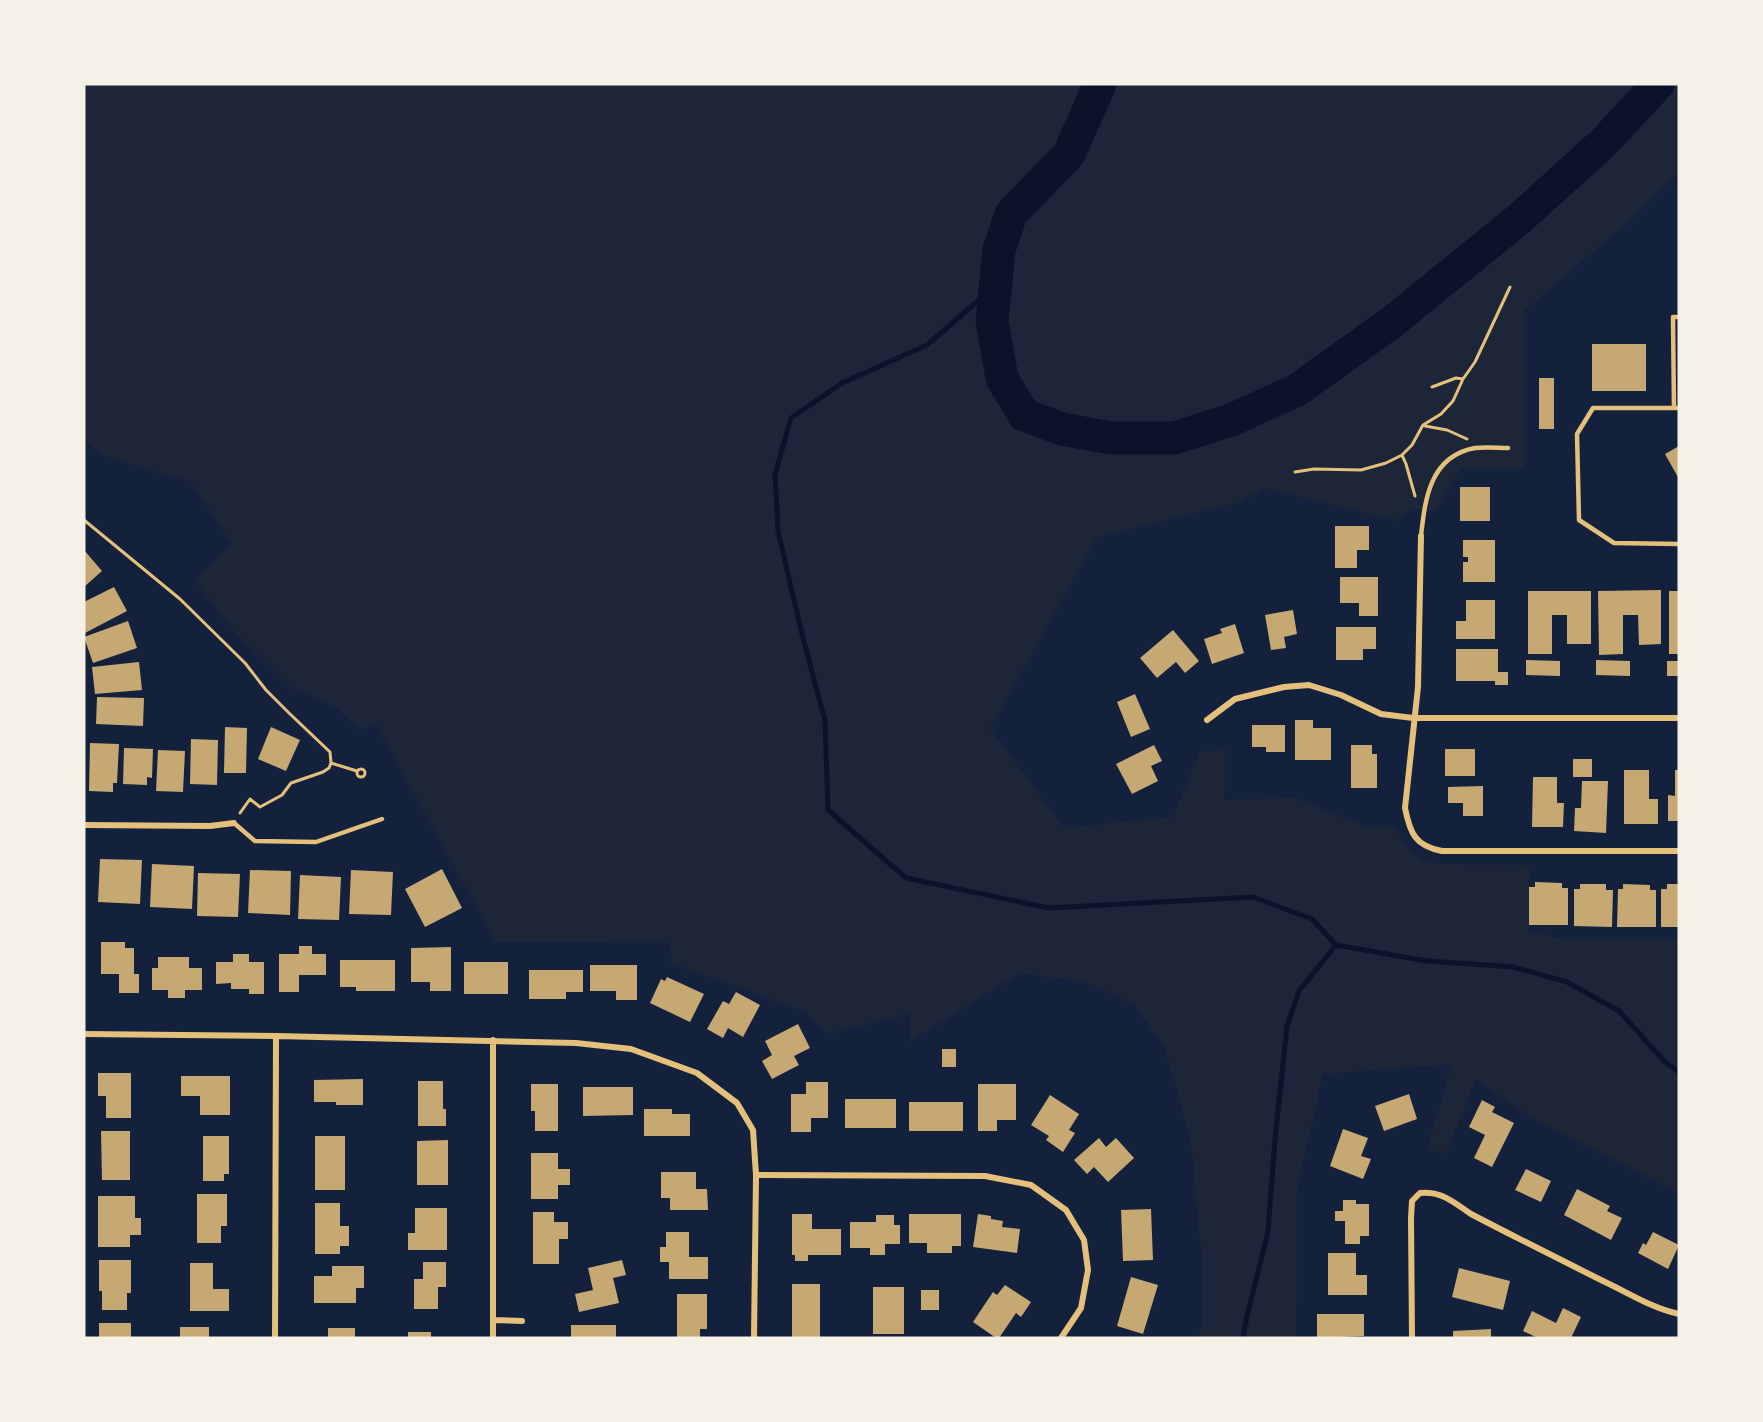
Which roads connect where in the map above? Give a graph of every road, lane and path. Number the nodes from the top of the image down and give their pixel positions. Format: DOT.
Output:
graph roads {
  1 [pos="1510,287"];
  2 [pos="1679,317"];
  3 [pos="1463,379"];
  4 [pos="1432,387"];
  5 [pos="1676,408"];
  6 [pos="1423,426"];
  7 [pos="1476,448"];
  8 [pos="1508,448"];
  9 [pos="1402,455"];
  10 [pos="1295,472"];
  11 [pos="1416,505"];
  12 [pos="84,520"];
  13 [pos="1421,536"];
  14 [pos="1679,544"];
  15 [pos="1413,718"];
  16 [pos="1679,718"];
  17 [pos="1207,720"];
  18 [pos="331,764"];
  19 [pos="357,771"];
  20 [pos="382,819"];
  21 [pos="234,823"];
  22 [pos="84,825"];
  23 [pos="1679,851"];
  24 [pos="84,1034"];
  25 [pos="276,1036"];
  26 [pos="493,1040"];
  27 [pos="756,1175"];
  28 [pos="1679,1314"];
  29 [pos="493,1320"];
  30 [pos="522,1321"];
  31 [pos="275,1338"];
  32 [pos="493,1338"];
  33 [pos="754,1338"];
  34 [pos="1061,1338"];
  35 [pos="1412,1338"];
  1 -- 3 [label="path"];
  2 -- 5 [label="lane"];
  3 -- 4 [label="path"];
  3 -- 6 [label="path"];
  5 -- 14 [label="lane"];
  6 -- 7 [label="path"];
  6 -- 9 [label="path"];
  7 -- 8 [label="lane"];
  7 -- 13 [label="lane"];
  9 -- 10 [label="path"];
  9 -- 11 [label="path"];
  12 -- 18 [label="path"];
  13 -- 15 [label="street"];
  15 -- 16 [label="street"];
  15 -- 17 [label="street"];
  15 -- 23 [label="street"];
  18 -- 19 [label="path"];
  18 -- 21 [label="path"];
  20 -- 21 [label="lane"];
  21 -- 22 [label="street"];
  24 -- 25 [label="street"];
  25 -- 26 [label="street"];
  25 -- 31 [label="street"];
  26 -- 27 [label="street"];
  26 -- 29 [label="street"];
  27 -- 33 [label="street"];
  27 -- 34 [label="street"];
  28 -- 35 [label="street"];
  29 -- 30 [label="street"];
  29 -- 32 [label="street"];
}
